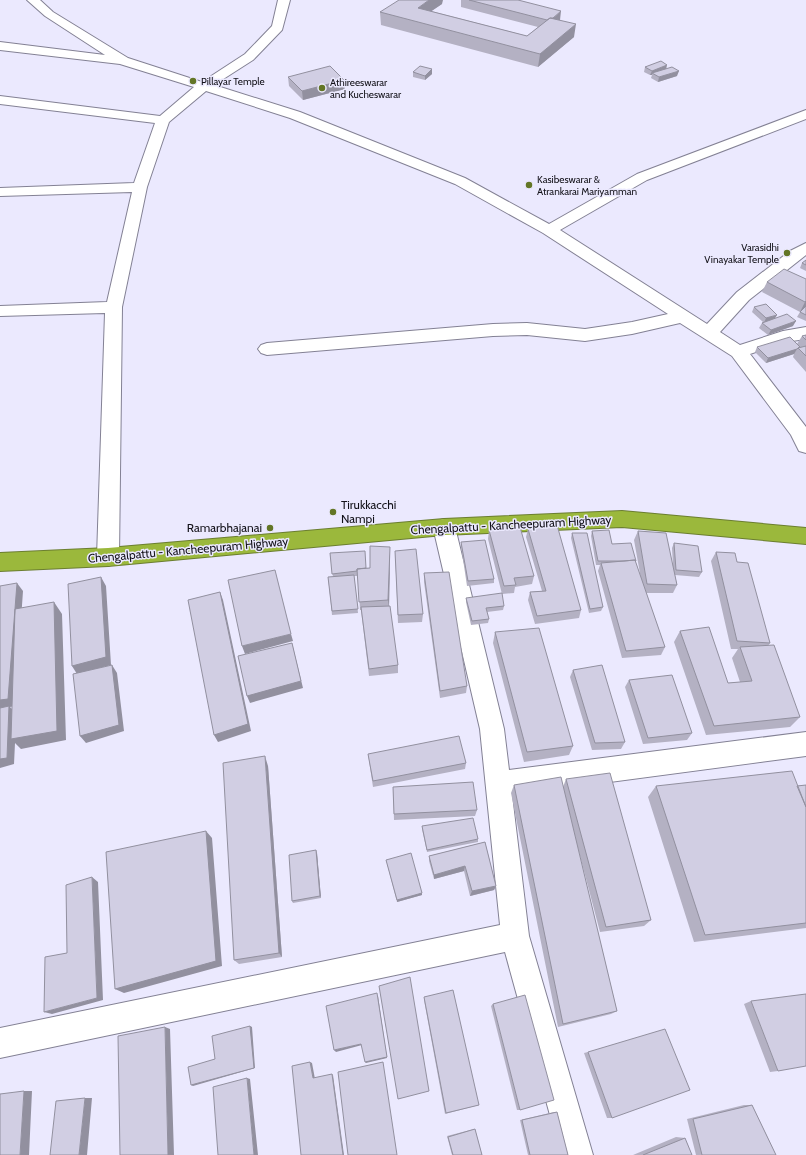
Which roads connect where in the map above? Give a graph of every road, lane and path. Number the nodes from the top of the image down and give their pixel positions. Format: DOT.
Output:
graph roads {
  1 [pos="33,0"];
  2 [pos="284,0"];
  3 [pos="0,46"];
  4 [pos="124,61"];
  5 [pos="204,86"];
  6 [pos="0,100"];
  7 [pos="806,114"];
  8 [pos="163,120"];
  9 [pos="140,187"];
  10 [pos="0,192"];
  11 [pos="549,230"];
  12 [pos="806,248"];
  13 [pos="114,307"];
  14 [pos="0,311"];
  15 [pos="681,317"];
  16 [pos="806,333"];
  17 [pos="708,334"];
  18 [pos="267,349"];
  19 [pos="738,352"];
  20 [pos="806,446"];
  21 [pos="444,528"];
  22 [pos="806,536"];
  23 [pos="108,558"];
  24 [pos="0,562"];
  25 [pos="806,744"];
  26 [pos="498,784"];
  27 [pos="514,936"];
  28 [pos="0,1043"];
  29 [pos="577,1155"];
  1 -- 4 [label="street"];
  2 -- 5 [label="street"];
  3 -- 4 [label="street"];
  4 -- 5 [label="street"];
  5 -- 8 [label="street"];
  5 -- 11 [label="street"];
  6 -- 8 [label="street"];
  7 -- 11 [label="street"];
  8 -- 9 [label="street"];
  9 -- 10 [label="street"];
  9 -- 13 [label="street"];
  11 -- 15 [label="street"];
  12 -- 17 [label="street"];
  13 -- 14 [label="street"];
  13 -- 23 [label="street"];
  15 -- 17 [label="street"];
  15 -- 18 [label="street"];
  16 -- 19 [label="street"];
  17 -- 19 [label="street"];
  19 -- 20 [label="street"];
  21 -- 22 [label="highway, Chengalpattu - Kancheepuram Highway"];
  21 -- 23 [label="highway, Chengalpattu - Kancheepuram Highway"];
  21 -- 26 [label="street"];
  23 -- 24 [label="highway, Chengalpattu - Kancheepuram Highway"];
  25 -- 26 [label="street"];
  26 -- 27 [label="street"];
  27 -- 28 [label="street"];
  27 -- 29 [label="street"];
}
